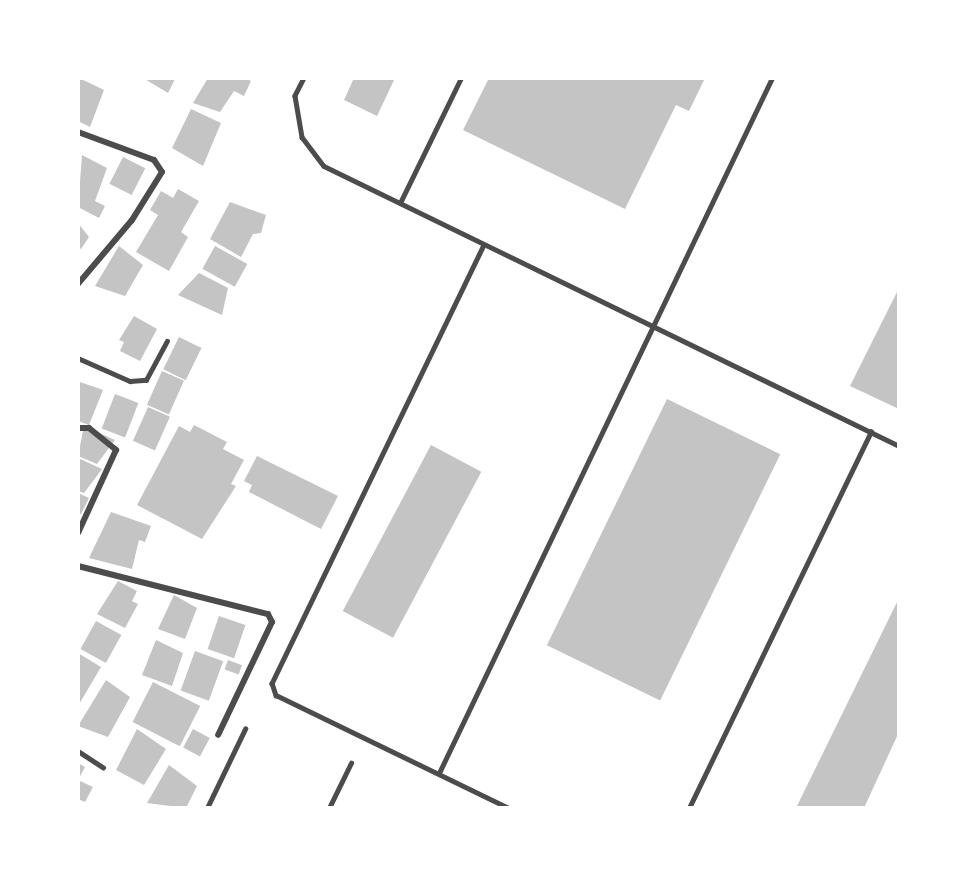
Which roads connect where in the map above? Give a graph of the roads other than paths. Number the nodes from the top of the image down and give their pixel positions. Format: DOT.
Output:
graph roads {
  1 [pos="304,78"];
  2 [pos="461,78"];
  3 [pos="772,78"];
  4 [pos="78,132"];
  5 [pos="400,203"];
  6 [pos="484,245"];
  7 [pos="78,284"];
  8 [pos="651,327"];
  9 [pos="167,341"];
  10 [pos="78,358"];
  11 [pos="78,428"];
  12 [pos="871,432"];
  13 [pos="899,446"];
  14 [pos="78,533"];
  15 [pos="78,566"];
  16 [pos="245,729"];
  17 [pos="218,735"];
  18 [pos="78,751"];
  19 [pos="351,763"];
  20 [pos="103,767"];
  21 [pos="439,774"];
  22 [pos="207,808"];
  23 [pos="329,808"];
  24 [pos="509,808"];
  25 [pos="689,808"];
  1 -- 5 [label="lane"];
  2 -- 5 [label="lane"];
  3 -- 8 [label="lane"];
  4 -- 7 [label="street"];
  5 -- 6 [label="lane"];
  6 -- 8 [label="lane"];
  6 -- 21 [label="lane"];
  8 -- 12 [label="lane"];
  8 -- 21 [label="lane"];
  9 -- 10 [label="lane"];
  11 -- 14 [label="street"];
  12 -- 13 [label="lane"];
  12 -- 25 [label="lane"];
  15 -- 17 [label="street"];
  16 -- 22 [label="lane"];
  18 -- 20 [label="lane"];
  19 -- 23 [label="lane"];
  21 -- 24 [label="lane"];
}
